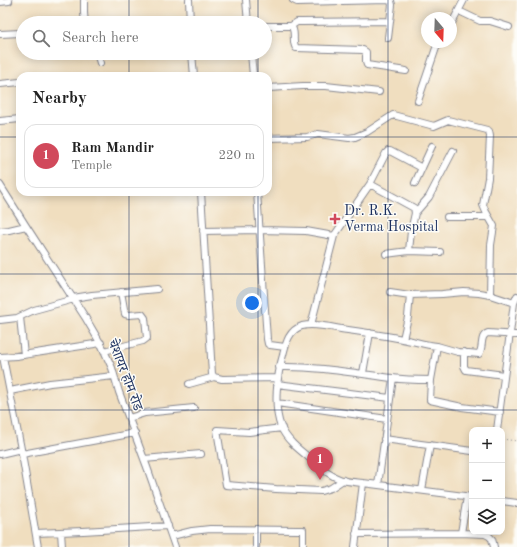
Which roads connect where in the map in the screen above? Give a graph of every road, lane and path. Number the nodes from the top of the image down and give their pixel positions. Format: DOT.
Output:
graph roads {
  1 [pos="84,0"];
  2 [pos="189,0"];
  3 [pos="246,0"];
  4 [pos="293,0"];
  5 [pos="464,0"];
  6 [pos="9,1"];
  7 [pos="0,2"];
  8 [pos="459,11"];
  9 [pos="457,14"];
  10 [pos="84,16"];
  11 [pos="190,16"];
  12 [pos="247,16"];
  13 [pos="390,21"];
  14 [pos="272,26"];
  15 [pos="291,26"];
  16 [pos="509,27"];
  17 [pos="16,33"];
  18 [pos="0,34"];
  19 [pos="388,38"];
  20 [pos="436,48"];
  21 [pos="99,60"];
  22 [pos="193,60"];
  23 [pos="252,60"];
  24 [pos="100,63"];
  25 [pos="406,71"];
  26 [pos="194,72"];
  27 [pos="253,72"];
  28 [pos="16,82"];
  29 [pos="0,84"];
  30 [pos="272,88"];
  31 [pos="379,92"];
  32 [pos="418,101"];
  33 [pos="16,119"];
  34 [pos="0,121"];
  35 [pos="272,138"];
  36 [pos="432,146"];
  37 [pos="453,151"];
  38 [pos="422,168"];
  39 [pos="414,183"];
  40 [pos="370,184"];
  41 [pos="0,185"];
  42 [pos="201,196"];
  43 [pos="257,196"];
  44 [pos="415,213"];
  45 [pos="447,217"];
  46 [pos="488,217"];
  47 [pos="26,226"];
  48 [pos="259,230"];
  49 [pos="0,231"];
  50 [pos="203,231"];
  51 [pos="334,236"];
  52 [pos="409,251"];
  53 [pos="440,252"];
  54 [pos="386,254"];
  55 [pos="157,289"];
  56 [pos="121,292"];
  57 [pos="390,292"];
  58 [pos="410,295"];
  59 [pos="490,295"];
  60 [pos="517,296"];
  61 [pos="73,299"];
  62 [pos="514,303"];
  63 [pos="20,317"];
  64 [pos="0,320"];
  65 [pos="311,325"];
  66 [pos="370,333"];
  67 [pos="509,335"];
  68 [pos="517,335"];
  69 [pos="403,339"];
  70 [pos="101,344"];
  71 [pos="437,346"];
  72 [pos="285,347"];
  73 [pos="104,351"];
  74 [pos="464,352"];
  75 [pos="24,355"];
  76 [pos="2,357"];
  77 [pos="279,367"];
  78 [pos="362,373"];
  79 [pos="504,375"];
  80 [pos="114,376"];
  81 [pos="214,377"];
  82 [pos="393,378"];
  83 [pos="431,380"];
  84 [pos="277,381"];
  85 [pos="189,384"];
  86 [pos="10,391"];
  87 [pos="390,398"];
  88 [pos="277,403"];
  89 [pos="194,408"];
  90 [pos="500,412"];
  91 [pos="129,418"];
  92 [pos="387,419"];
  93 [pos="498,427"];
  94 [pos="282,428"];
  95 [pos="135,433"];
  96 [pos="384,439"];
  97 [pos="505,440"];
  98 [pos="517,442"];
  99 [pos="430,445"];
  100 [pos="22,451"];
  101 [pos="469,451"];
  102 [pos="0,454"];
  103 [pos="201,454"];
  104 [pos="144,459"];
  105 [pos="343,480"];
  106 [pos="363,483"];
  107 [pos="378,485"];
  108 [pos="422,490"];
  109 [pos="469,497"];
  110 [pos="470,499"];
  111 [pos="505,501"];
  112 [pos="517,503"];
  113 [pos="168,526"];
  114 [pos="256,529"];
  115 [pos="62,532"];
  116 [pos="36,533"];
  117 [pos="461,533"];
  118 [pos="356,534"];
  119 [pos="172,536"];
  120 [pos="38,547"];
  121 [pos="62,547"];
  122 [pos="175,547"];
  123 [pos="256,547"];
  124 [pos="303,547"];
  125 [pos="355,547"];
  126 [pos="494,547"];
  1 -- 10 [label="street"];
  2 -- 11 [label="street"];
  3 -- 12 [label="street"];
  4 -- 13 [label="street"];
  5 -- 8 [label="street"];
  6 -- 7 [label="street"];
  8 -- 9 [label="street"];
  8 -- 16 [label="street"];
  13 -- 15 [label="street"];
  13 -- 19 [label="street"];
  14 -- 15 [label="street"];
  15 -- 25 [label="street"];
  17 -- 18 [label="street"];
  20 -- 32 [label="street"];
  21 -- 24 [label="street"];
  22 -- 26 [label="street"];
  23 -- 27 [label="street"];
  28 -- 29 [label="street"];
  30 -- 31 [label="street"];
  33 -- 34 [label="street"];
  35 -- 46 [label="street"];
  36 -- 38 [label="street"];
  37 -- 44 [label="street"];
  38 -- 39 [label="street"];
  38 -- 40 [label="street"];
  40 -- 44 [label="street"];
  40 -- 51 [label="street"];
  41 -- 47 [label="street, चेशायर होम रोड"];
  42 -- 50 [label="street"];
  43 -- 48 [label="street"];
  44 -- 52 [label="street"];
  45 -- 46 [label="street"];
  46 -- 59 [label="street"];
  47 -- 49 [label="street"];
  47 -- 61 [label="street, चेशायर होम रोड"];
  48 -- 50 [label="street"];
  48 -- 51 [label="street"];
  48 -- 72 [label="street"];
  50 -- 81 [label="street"];
  51 -- 65 [label="street"];
  52 -- 53 [label="street"];
  52 -- 54 [label="street"];
  55 -- 56 [label="street"];
  56 -- 61 [label="street"];
  56 -- 73 [label="street"];
  57 -- 58 [label="street"];
  58 -- 59 [label="street"];
  58 -- 69 [label="street"];
  59 -- 62 [label="street"];
  60 -- 62 [label="street"];
  61 -- 63 [label="street"];
  61 -- 70 [label="street, चेशायर होम रोड"];
  62 -- 67 [label="street"];
  63 -- 64 [label="street"];
  63 -- 75 [label="street"];
  65 -- 66 [label="street"];
  65 -- 72 [label="street"];
  66 -- 69 [label="street"];
  66 -- 78 [label="street"];
  67 -- 68 [label="street"];
  67 -- 74 [label="street"];
  67 -- 79 [label="street"];
  69 -- 71 [label="street"];
  70 -- 73 [label="street, चेशायर होम रोड"];
  70 -- 75 [label="street"];
  71 -- 74 [label="street"];
  71 -- 83 [label="street"];
  72 -- 77 [label="street"];
  73 -- 80 [label="street, चेशायर होम रोड"];
  74 -- 79 [label="street"];
  75 -- 76 [label="street"];
  76 -- 86 [label="street"];
  77 -- 78 [label="street"];
  77 -- 84 [label="street"];
  78 -- 82 [label="street"];
  79 -- 90 [label="street"];
  80 -- 86 [label="street"];
  80 -- 91 [label="street, चेशायर होम रोड"];
  81 -- 84 [label="street"];
  81 -- 85 [label="street"];
  82 -- 83 [label="street"];
  82 -- 87 [label="street"];
  83 -- 90 [label="street"];
  84 -- 87 [label="street"];
  84 -- 88 [label="street"];
  86 -- 100 [label="street"];
  87 -- 92 [label="street"];
  88 -- 92 [label="street"];
  88 -- 94 [label="street"];
  89 -- 91 [label="street"];
  90 -- 93 [label="street"];
  91 -- 95 [label="street, चेशायर होम रोड"];
  92 -- 96 [label="street"];
  94 -- 105 [label="street"];
  94 -- 105 [label="street"];
  95 -- 100 [label="street"];
  95 -- 104 [label="street, चेशायर होम रोड"];
  96 -- 99 [label="street"];
  96 -- 107 [label="street"];
  97 -- 98 [label="path"];
  99 -- 101 [label="street"];
  99 -- 108 [label="street"];
  100 -- 102 [label="street"];
  100 -- 116 [label="street"];
  103 -- 104 [label="street"];
  104 -- 113 [label="street, चेशायर होम रोड"];
  105 -- 106 [label="street"];
  106 -- 107 [label="street"];
  106 -- 118 [label="street"];
  107 -- 108 [label="street"];
  108 -- 109 [label="street"];
  110 -- 117 [label="street"];
  111 -- 112 [label="street"];
  113 -- 115 [label="street"];
  113 -- 119 [label="street, चेशायर होम रोड"];
  114 -- 119 [label="street"];
  114 -- 123 [label="street"];
  114 -- 124 [label="street"];
  115 -- 116 [label="street"];
  115 -- 121 [label="street"];
  116 -- 120 [label="street"];
  117 -- 118 [label="street"];
  117 -- 126 [label="street"];
  118 -- 125 [label="street"];
  119 -- 122 [label="street, चेशायर होम रोड"];
}
